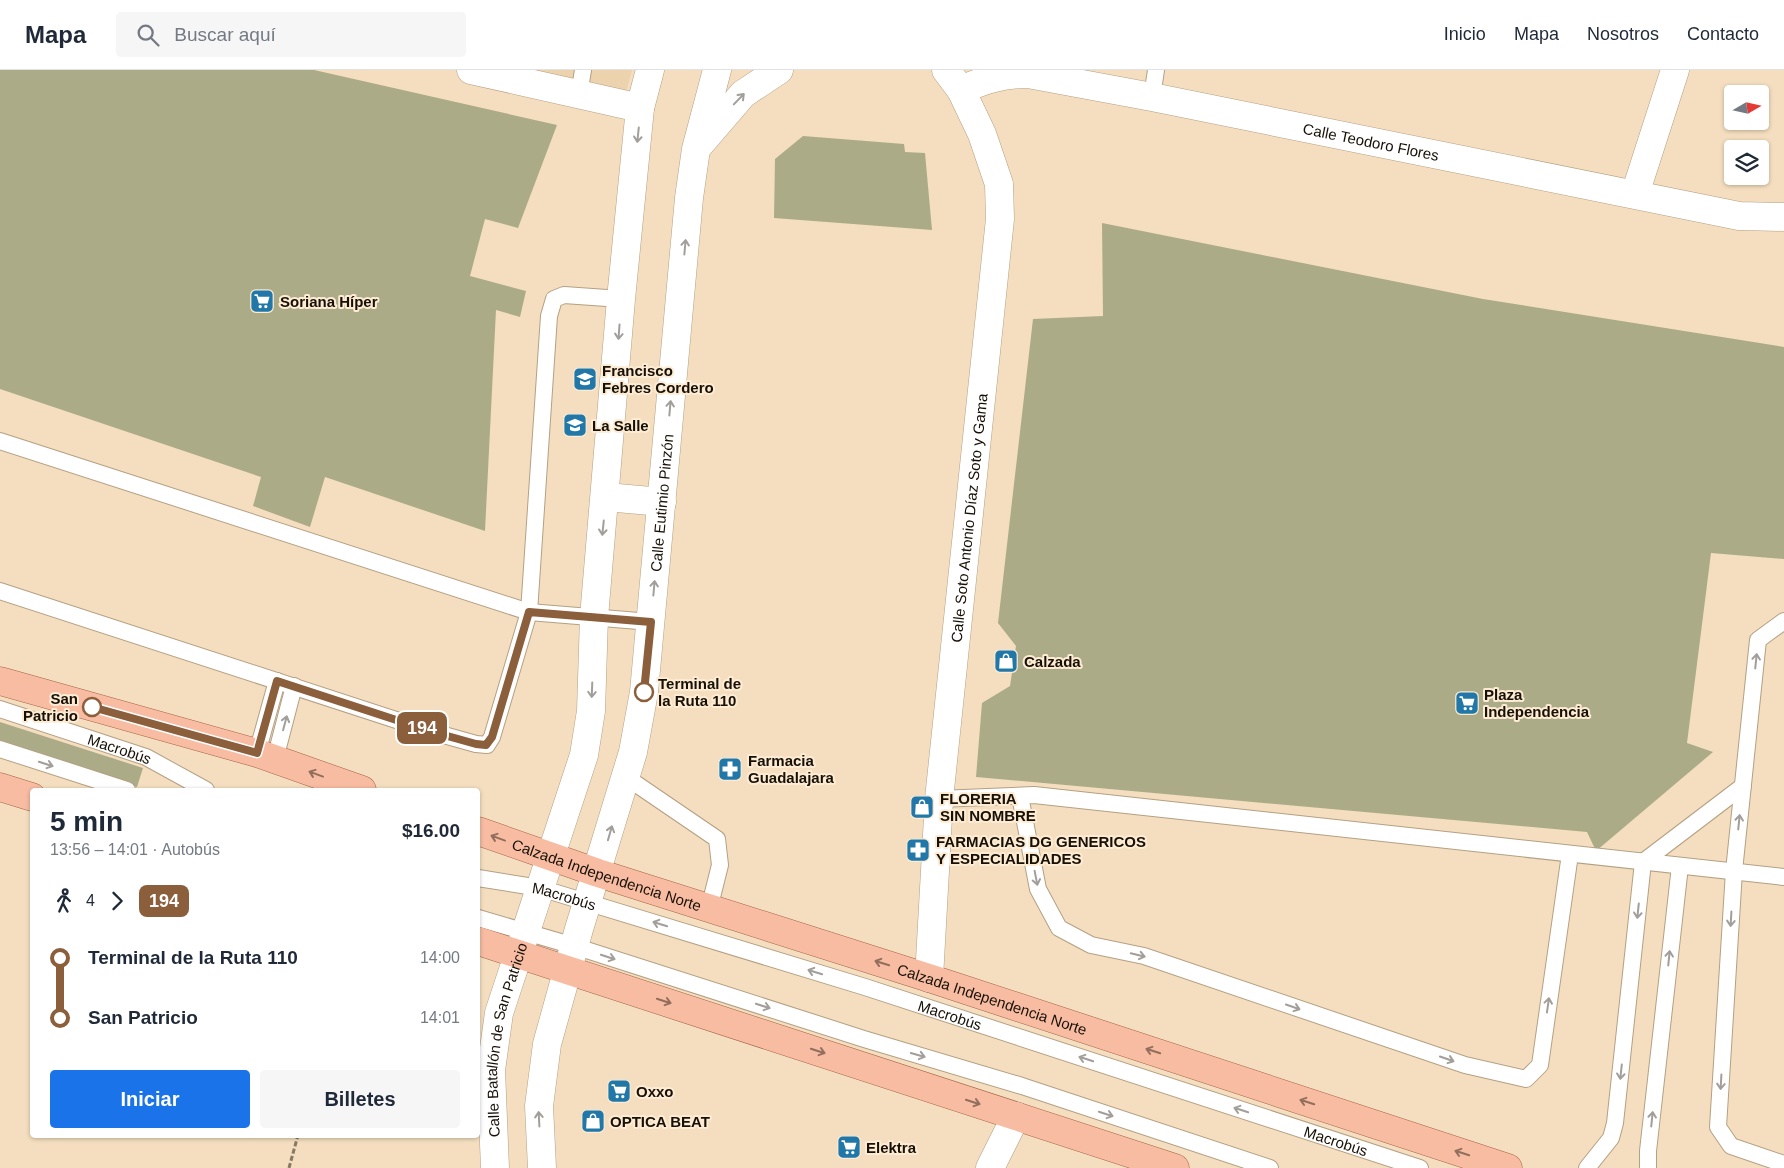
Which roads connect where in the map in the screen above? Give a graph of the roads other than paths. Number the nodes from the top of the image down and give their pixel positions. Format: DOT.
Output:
graph roads {
  1 [pos="471,70"];
  2 [pos="650,70"];
  3 [pos="717,70"];
  4 [pos="779,70"];
  5 [pos="1156,70"];
  6 [pos="1675,70"];
  7 [pos="953,80"];
  8 [pos="581,82"];
  9 [pos="1152,97"];
  10 [pos="640,108"];
  11 [pos="696,148"];
  12 [pos="1635,194"];
  13 [pos="1784,217"];
  14 [pos="621,299"];
  15 [pos="0,441"];
  16 [pos="606,497"];
  17 [pos="662,502"];
  18 [pos="0,592"];
  19 [pos="529,612"];
  20 [pos="594,616"];
  21 [pos="1784,621"];
  22 [pos="651,622"];
  23 [pos="0,681"];
  24 [pos="277,681"];
  25 [pos="294,686"];
  26 [pos="0,710"];
  27 [pos="0,749"];
  28 [pos="266,756"];
  29 [pos="626,777"];
  30 [pos="1743,786"];
  31 [pos="0,787"];
  32 [pos="121,788"];
  33 [pos="202,788"];
  34 [pos="356,788"];
  35 [pos="30,796"];
  36 [pos="1020,796"];
  37 [pos="939,799"];
  38 [pos="480,832"];
  39 [pos="1570,854"];
  40 [pos="550,857"];
  41 [pos="1643,862"];
  42 [pos="1680,866"];
  43 [pos="1734,871"];
  44 [pos="598,873"];
  45 [pos="480,878"];
  46 [pos="1784,878"];
  47 [pos="540,888"];
  48 [pos="588,902"];
  49 [pos="710,909"];
  50 [pos="480,919"];
  51 [pos="525,934"];
  52 [pos="480,941"];
  53 [pos="574,948"];
  54 [pos="929,978"];
  55 [pos="1016,1116"];
  56 [pos="1784,1164"];
  57 [pos="495,1168"];
  58 [pos="542,1168"];
  59 [pos="990,1168"];
  60 [pos="1175,1168"];
  61 [pos="1270,1168"];
  62 [pos="1420,1168"];
  63 [pos="1508,1168"];
  64 [pos="1587,1168"];
  65 [pos="1648,1168"];
  1 -- 8 [label="street"];
  2 -- 10 [label="street"];
  3 -- 11 [label="street, Calle Eutimio Pinzón"];
  11 -- 4 [label="street, one-way"];
  5 -- 9 [label="lane"];
  6 -- 12 [label="street"];
  7 -- 9 [label="street, Calle Teodoro Flores"];
  7 -- 37 [label="street, Calle Soto Antonio Díaz Soto y Gama"];
  8 -- 10 [label="street"];
  9 -- 12 [label="street, Calle Teodoro Flores"];
  10 -- 14 [label="street, one-way"];
  17 -- 11 [label="street, Calle Eutimio Pinzón, one-way"];
  12 -- 13 [label="street, Calle Teodoro Flores"];
  14 -- 16 [label="street, one-way"];
  14 -- 19 [label="lane"];
  15 -- 19 [label="lane"];
  16 -- 17 [label="street"];
  16 -- 20 [label="street, one-way"];
  22 -- 17 [label="street, Calle Eutimio Pinzón, one-way"];
  18 -- 24 [label="lane"];
  19 -- 20 [label="lane"];
  19 -- 25 [label="lane"];
  20 -- 22 [label="lane"];
  20 -- 40 [label="street, one-way"];
  30 -- 21 [label="lane, one-way"];
  22 -- 29 [label="street, Calle Eutimio Pinzón"];
  23 -- 28 [label="main road"];
  24 -- 25 [label="lane"];
  24 -- 28 [label="lane"];
  28 -- 25 [label="lane, one-way"];
  26 -- 33 [label="lane, Macrobús"];
  27 -- 32 [label="lane, one-way"];
  34 -- 28 [label="main road, one-way"];
  44 -- 29 [label="street, Calle Eutimio Pinzón, one-way"];
  29 -- 49 [label="lane"];
  30 -- 41 [label="lane"];
  43 -- 30 [label="lane, one-way"];
  31 -- 35 [label="main road"];
  36 -- 37 [label="lane"];
  36 -- 39 [label="lane"];
  36 -- 39 [label="lane, one-way"];
  37 -- 54 [label="street, Calle Soto Antonio Díaz Soto y Gama"];
  40 -- 38 [label="main road, Calzada Independencia Norte, one-way"];
  39 -- 41 [label="lane"];
  40 -- 44 [label="main road, Calzada Independencia Norte"];
  40 -- 47 [label="street"];
  41 -- 42 [label="lane"];
  41 -- 64 [label="lane, one-way"];
  42 -- 43 [label="lane"];
  65 -- 42 [label="lane, one-way"];
  43 -- 46 [label="lane"];
  43 -- 56 [label="lane, one-way"];
  44 -- 48 [label="street, Calle Eutimio Pinzón"];
  44 -- 49 [label="main road, Calzada Independencia Norte"];
  45 -- 47 [label="lane, Macrobús"];
  47 -- 48 [label="lane, Macrobús"];
  47 -- 51 [label="street"];
  48 -- 53 [label="street, Calle Eutimio Pinzón"];
  62 -- 48 [label="lane, Macrobús, one-way"];
  54 -- 49 [label="main road, Calzada Independencia Norte, one-way"];
  50 -- 51 [label="lane"];
  51 -- 52 [label="main road"];
  51 -- 53 [label="main road"];
  51 -- 57 [label="street, Calle Batallón de San Patricio"];
  53 -- 55 [label="main road, one-way"];
  58 -- 53 [label="street, one-way"];
  53 -- 61 [label="lane, one-way"];
  63 -- 54 [label="main road, Calzada Independencia Norte, one-way"];
  55 -- 59 [label="street"];
  55 -- 60 [label="main road"];
}
